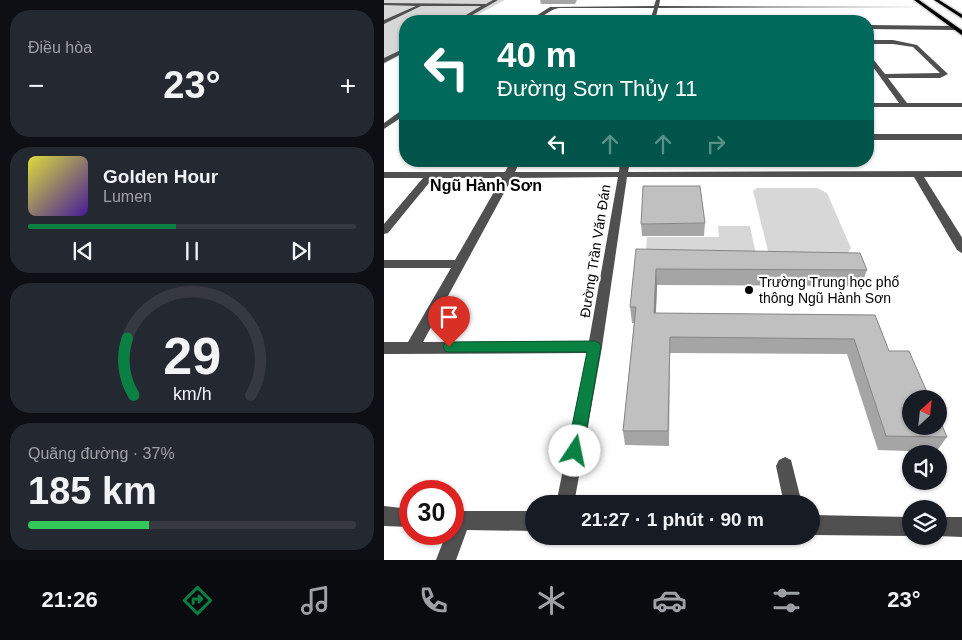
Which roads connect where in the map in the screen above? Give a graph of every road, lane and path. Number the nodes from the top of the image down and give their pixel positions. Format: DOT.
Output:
graph roads {
  1 [pos="433,0"];
  2 [pos="496,0"];
  3 [pos="658,0"];
  4 [pos="722,0"];
  5 [pos="800,0"];
  6 [pos="916,0"];
  7 [pos="936,0"];
  8 [pos="384,4"];
  9 [pos="424,4"];
  10 [pos="488,5"];
  11 [pos="656,7"];
  12 [pos="724,7"];
  13 [pos="805,7"];
  14 [pos="926,7"];
  15 [pos="399,15"];
  16 [pos="400,15"];
  17 [pos="470,15"];
  18 [pos="540,15"];
  19 [pos="654,15"];
  20 [pos="962,18"];
  21 [pos="384,22"];
  22 [pos="874,27"];
  23 [pos="955,28"];
  24 [pos="962,34"];
  25 [pos="874,42"];
  26 [pos="399,53"];
  27 [pos="384,61"];
  28 [pos="874,65"];
  29 [pos="882,76"];
  30 [pos="874,105"];
  31 [pos="905,105"];
  32 [pos="962,105"];
  33 [pos="399,116"];
  34 [pos="399,124"];
  35 [pos="385,125"];
  36 [pos="874,137"];
  37 [pos="962,137"];
  38 [pos="513,167"];
  39 [pos="624,167"];
  40 [pos="727,167"];
  41 [pos="384,174"];
  42 [pos="431,174"];
  43 [pos="510,174"];
  44 [pos="728,174"];
  45 [pos="917,174"];
  46 [pos="962,174"];
  47 [pos="622,175"];
  48 [pos="385,228"];
  49 [pos="962,250"];
  50 [pos="384,264"];
  51 [pos="459,264"];
  52 [pos="595,346"];
  53 [pos="413,347"];
  54 [pos="384,348"];
  55 [pos="785,466"];
  56 [pos="567,495"];
  57 [pos="791,495"];
  58 [pos="384,516"];
  59 [pos="399,517"];
  60 [pos="464,520"];
  61 [pos="525,521"];
  62 [pos="820,525"];
  63 [pos="902,526"];
  64 [pos="947,527"];
  65 [pos="962,527"];
  66 [pos="450,545"];
  67 [pos="446,560"];
  1 -- 9 [label="street"];
  2 -- 10 [label="street"];
  3 -- 11 [label="street"];
  4 -- 12 [label="street"];
  5 -- 13 [label="street"];
  6 -- 14 [label="main road"];
  7 -- 20 [label="main road"];
  8 -- 9 [label="street"];
  9 -- 10 [label="street"];
  9 -- 16 [label="street"];
  10 -- 17 [label="street"];
  11 -- 12 [label="street"];
  11 -- 18 [label="street"];
  11 -- 19 [label="street"];
  12 -- 13 [label="street"];
  13 -- 14 [label="street"];
  14 -- 23 [label="main road"];
  15 -- 21 [label="street"];
  22 -- 23 [label="street"];
  23 -- 24 [label="main road"];
  25 -- 29 [label="street"];
  26 -- 27 [label="street"];
  28 -- 29 [label="street"];
  29 -- 31 [label="street"];
  30 -- 31 [label="street"];
  31 -- 32 [label="street"];
  33 -- 35 [label="street"];
  34 -- 35 [label="street"];
  36 -- 37 [label="street"];
  38 -- 43 [label="street"];
  39 -- 47 [label="street, Đường Trần Văn Đán"];
  40 -- 44 [label="street"];
  41 -- 42 [label="street"];
  42 -- 43 [label="street"];
  42 -- 48 [label="street"];
  43 -- 47 [label="street"];
  43 -- 51 [label="street"];
  44 -- 45 [label="street"];
  44 -- 47 [label="street"];
  45 -- 46 [label="street"];
  45 -- 49 [label="street"];
  47 -- 52 [label="street, Đường Trần Văn Đán"];
  50 -- 51 [label="street"];
  51 -- 53 [label="street"];
  52 -- 53 [label="street"];
  52 -- 56 [label="street, Đường Trần Văn Đán"];
  53 -- 54 [label="street"];
  55 -- 57 [label="street"];
  58 -- 59 [label="street"];
  60 -- 61 [label="street"];
  62 -- 63 [label="street"];
  64 -- 65 [label="street"];
  66 -- 67 [label="street"];
}
